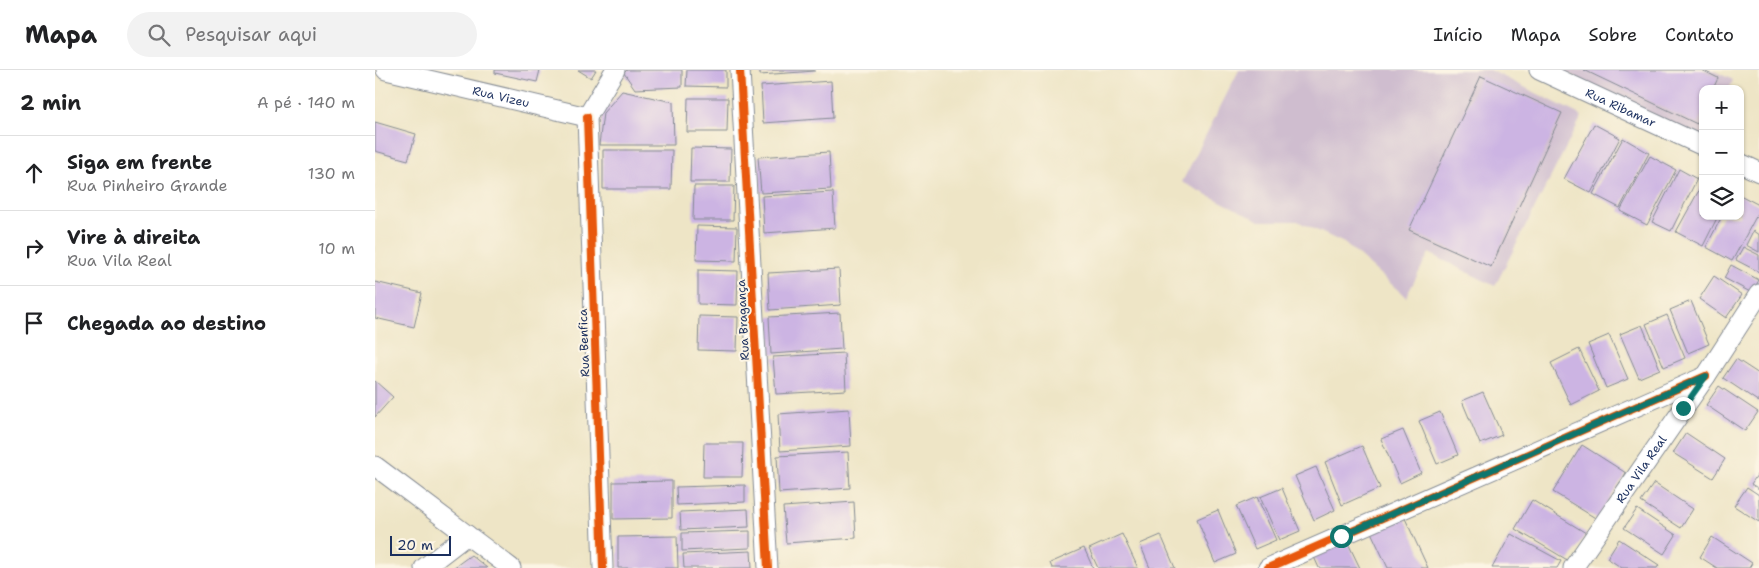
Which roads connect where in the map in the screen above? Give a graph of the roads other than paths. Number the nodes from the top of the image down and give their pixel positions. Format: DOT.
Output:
graph roads {
  1 [pos="385,70"];
  2 [pos="615,70"];
  3 [pos="740,70"];
  4 [pos="1539,70"];
  5 [pos="587,118"];
  6 [pos="1699,144"];
  7 [pos="1744,165"];
  8 [pos="1759,172"];
  9 [pos="1759,294"];
  10 [pos="1706,376"];
  11 [pos="375,466"];
  12 [pos="467,535"];
  13 [pos="424,568"];
  14 [pos="511,568"];
  15 [pos="603,568"];
  16 [pos="768,568"];
  17 [pos="1268,568"];
  18 [pos="1573,568"];
  1 -- 5 [label="street, Rua Vizeu"];
  2 -- 5 [label="street"];
  3 -- 16 [label="street, Rua Bragança"];
  4 -- 6 [label="street, Rua Ribamar"];
  5 -- 15 [label="street, Rua Benfica"];
  7 -- 8 [label="street"];
  9 -- 10 [label="street, Rua Vila Real"];
  10 -- 17 [label="street"];
  10 -- 18 [label="street, Rua Vila Real"];
  11 -- 12 [label="street"];
  12 -- 13 [label="street"];
  12 -- 14 [label="street"];
}
